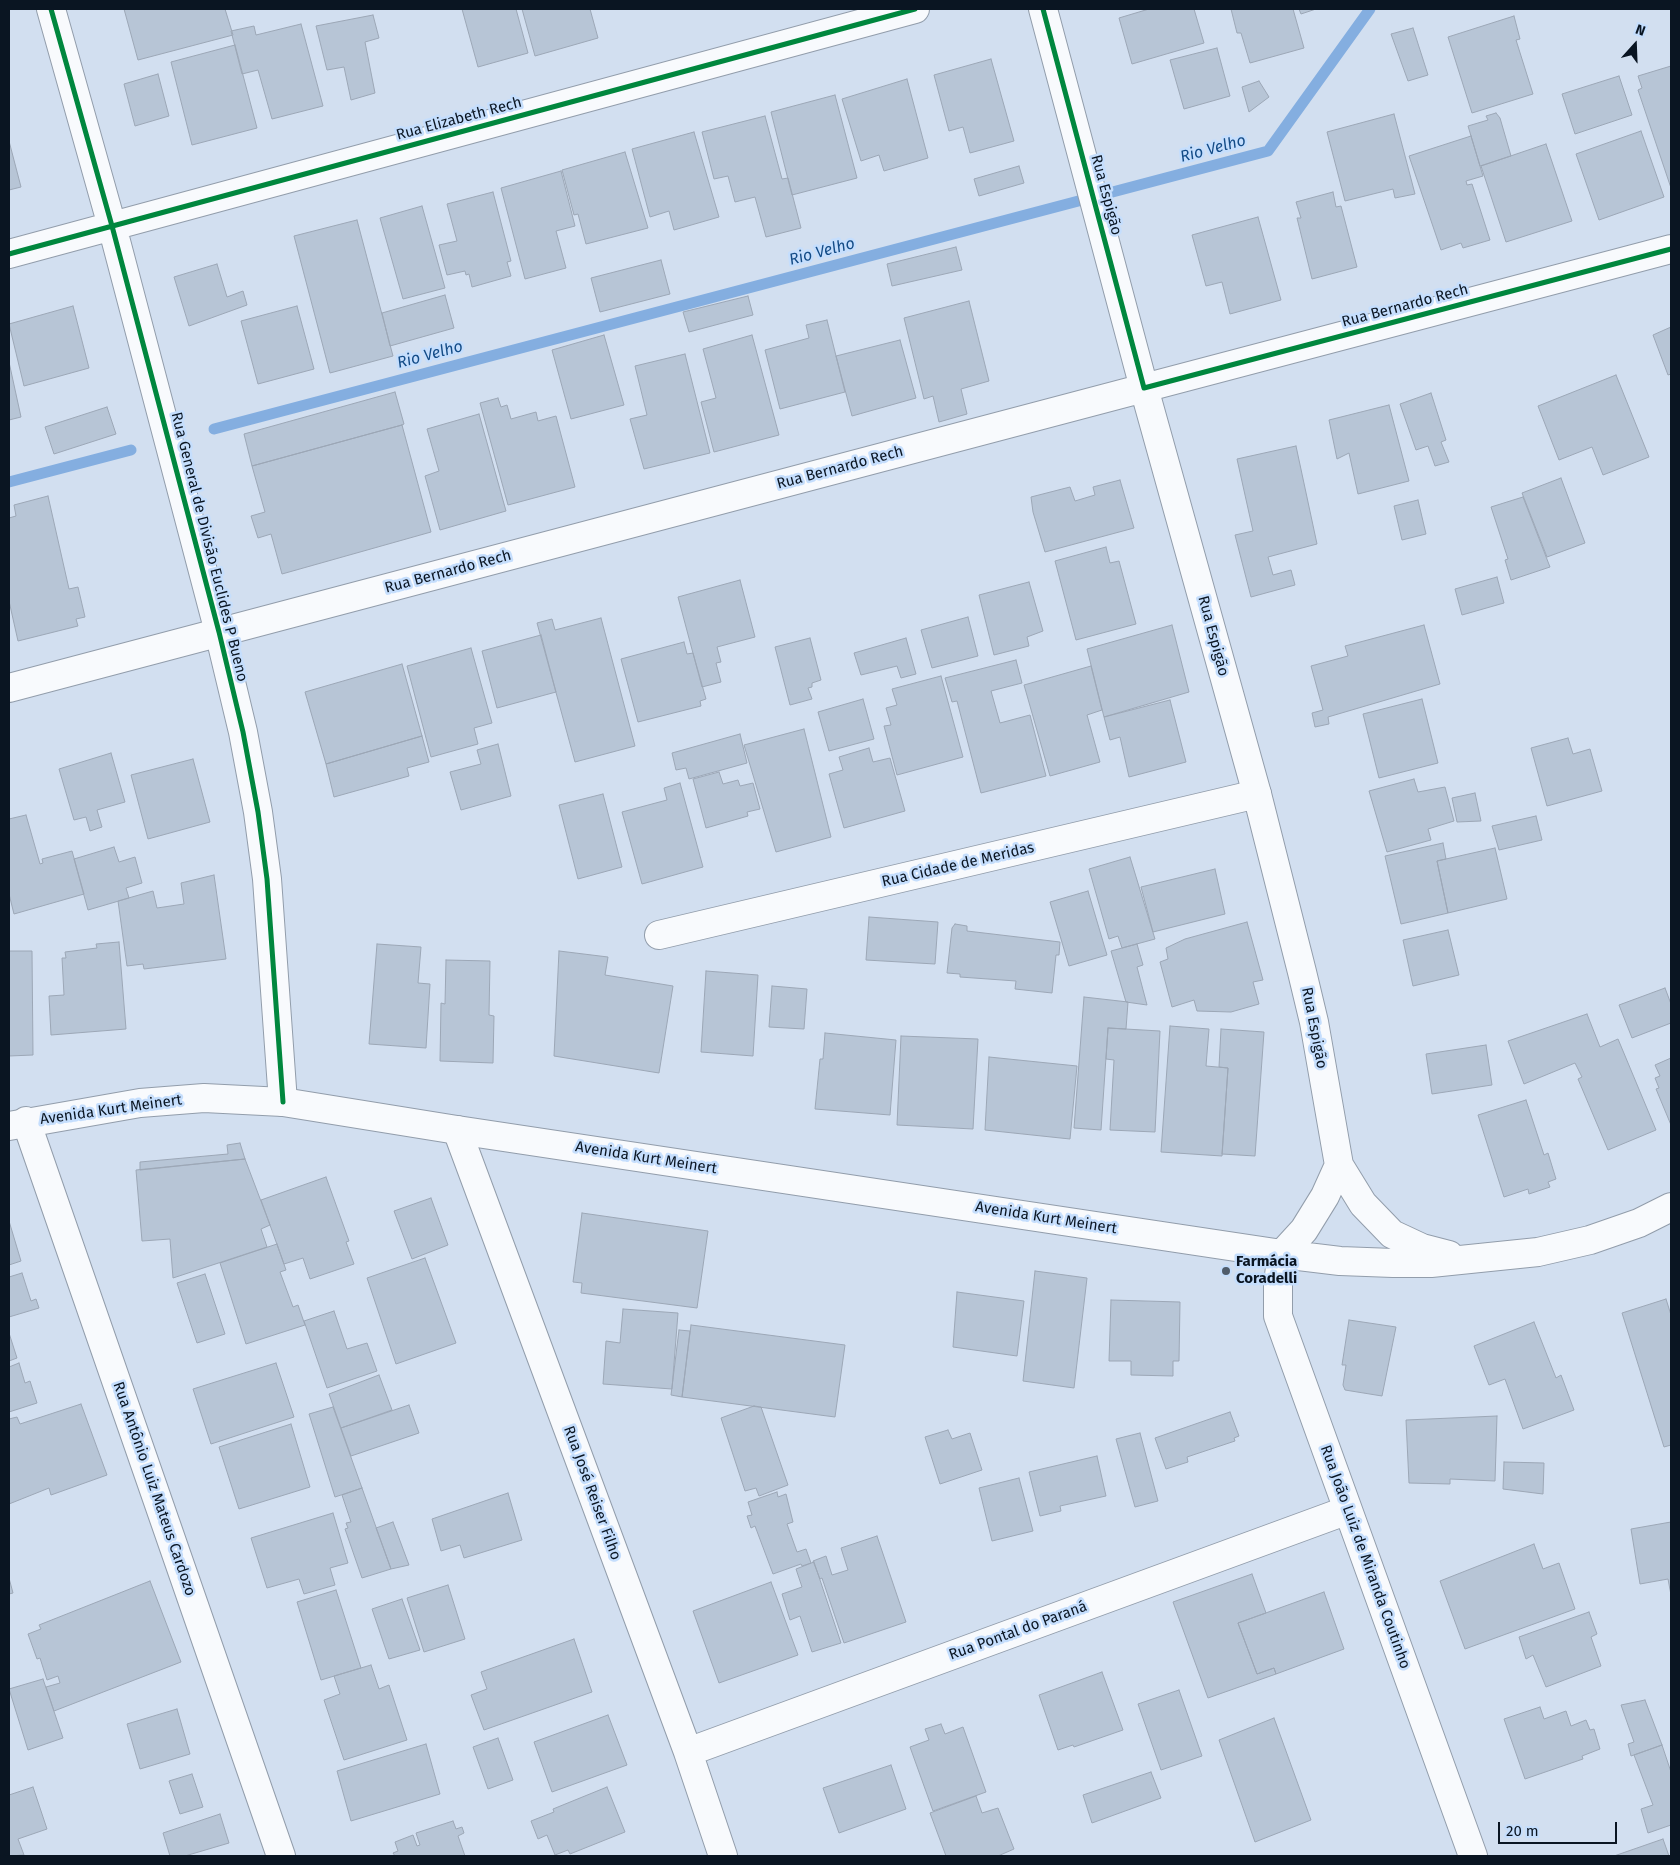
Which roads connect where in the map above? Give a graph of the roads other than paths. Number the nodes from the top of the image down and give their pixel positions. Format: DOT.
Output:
graph roads {
  1 [pos="51,9"];
  2 [pos="915,9"];
  3 [pos="1043,9"];
  4 [pos="112,226"];
  5 [pos="1671,249"];
  6 [pos="9,254"];
  7 [pos="1144,388"];
  8 [pos="219,632"];
  9 [pos="9,688"];
  10 [pos="1257,794"];
  11 [pos="659,935"];
  12 [pos="283,1102"];
  13 [pos="17,1124"];
  14 [pos="457,1130"];
  15 [pos="1339,1164"];
  16 [pos="1671,1207"];
  17 [pos="1282,1254"];
  18 [pos="1467,1259"];
  19 [pos="1348,1510"];
  20 [pos="688,1752"];
  21 [pos="281,1856"];
  22 [pos="723,1856"];
  23 [pos="1473,1856"];
  1 -- 4 [label="street, Rua General de Divisão Euclides P Bueno"];
  2 -- 4 [label="street, Rua Elizabeth Rech"];
  3 -- 7 [label="street, Rua Espigão"];
  4 -- 6 [label="street, Rua Elizabeth Rech"];
  4 -- 8 [label="street, Rua General de Divisão Euclides P Bueno"];
  5 -- 7 [label="street, Rua Bernardo Rech"];
  7 -- 8 [label="street, Rua Bernardo Rech"];
  7 -- 10 [label="street, Rua Espigão"];
  8 -- 9 [label="street, Rua Bernardo Rech"];
  8 -- 12 [label="street, Rua General de Divisão Euclides P Bueno"];
  10 -- 11 [label="street, Rua Cidade de Meridas"];
  10 -- 15 [label="street, Rua Espigão"];
  12 -- 13 [label="street, Avenida Kurt Meinert"];
  12 -- 14 [label="street, Avenida Kurt Meinert"];
  13 -- 21 [label="street, Rua Antônio Luiz Mateus Cardozo"];
  14 -- 17 [label="street, Avenida Kurt Meinert"];
  14 -- 20 [label="street, Rua José Reiser Filho"];
  15 -- 17 [label="street"];
  15 -- 18 [label="street"];
  16 -- 18 [label="street"];
  17 -- 18 [label="street, Avenida Kurt Meinert"];
  17 -- 19 [label="street, Rua João Luiz de Miranda Coutinho"];
  19 -- 20 [label="street, Rua Pontal do Paraná"];
  19 -- 23 [label="street, Rua João Luiz de Miranda Coutinho"];
  20 -- 22 [label="street, Rua José Reiser Filho"];
}
